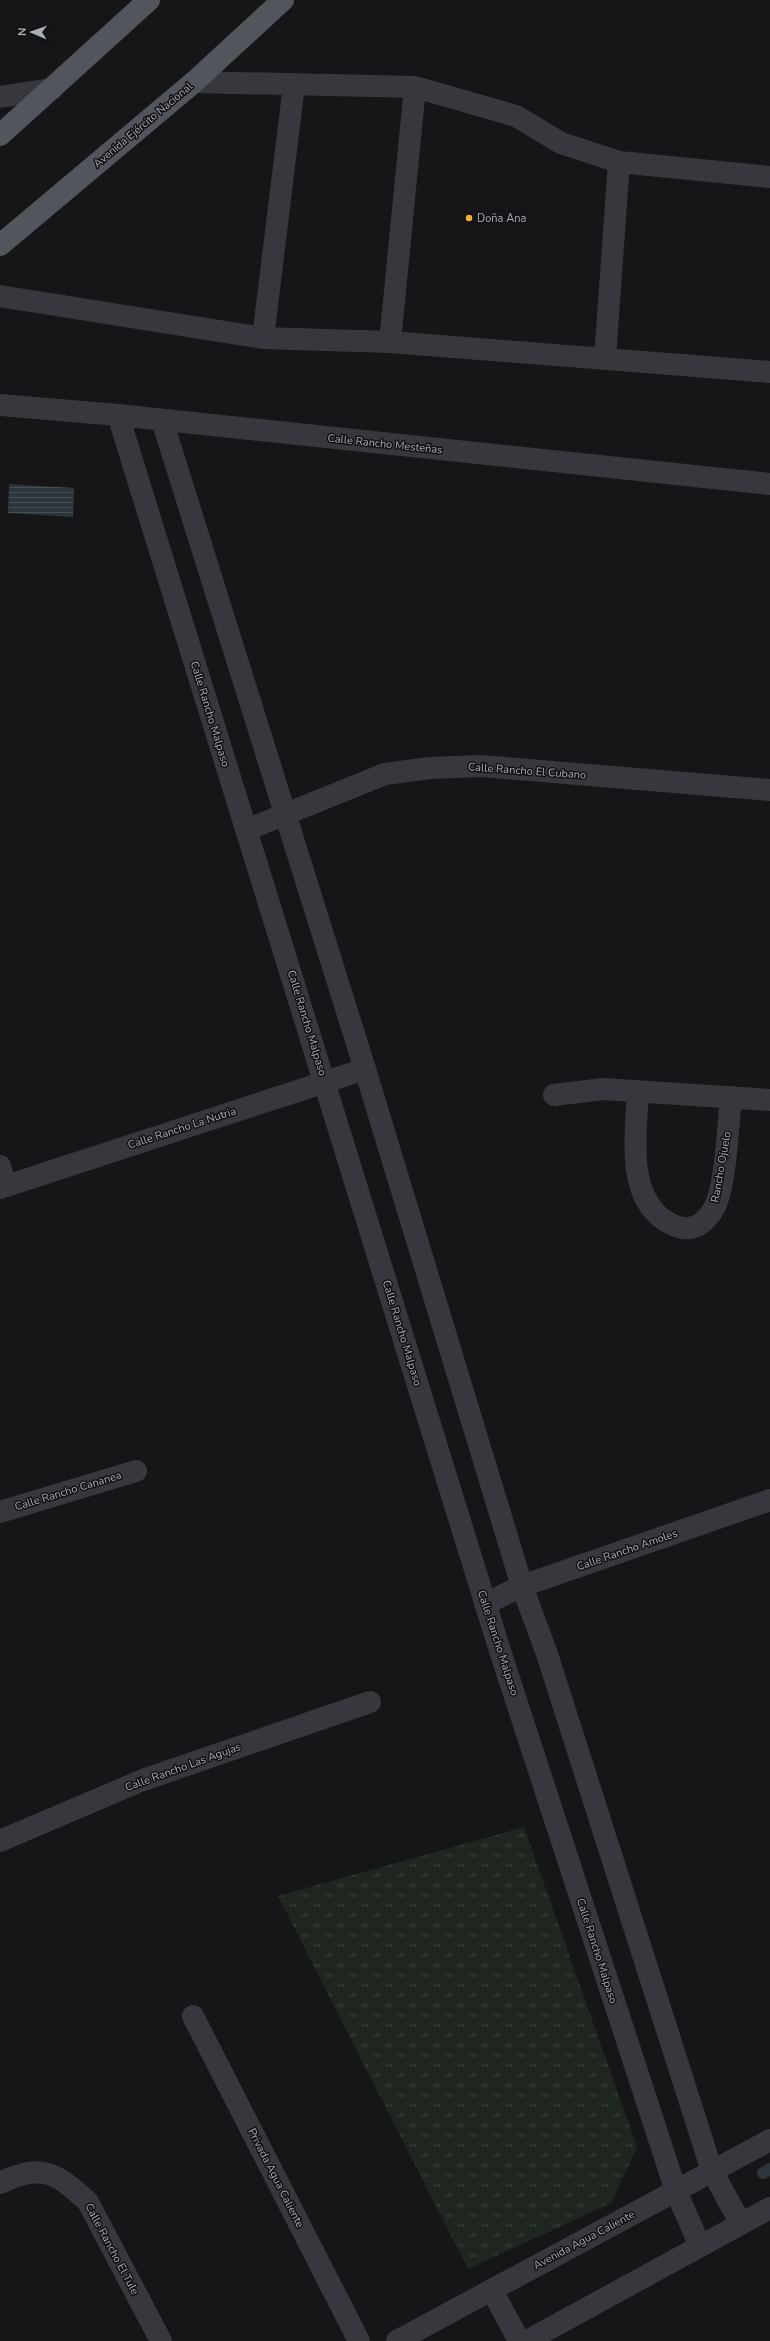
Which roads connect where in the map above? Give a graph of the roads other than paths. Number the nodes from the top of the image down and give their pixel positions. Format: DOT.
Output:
graph roads {
  1 [pos="149,0"];
  2 [pos="283,0"];
  3 [pos="194,82"];
  4 [pos="294,84"];
  5 [pos="415,86"];
  6 [pos="52,89"];
  7 [pos="0,97"];
  8 [pos="32,108"];
  9 [pos="0,135"];
  10 [pos="0,147"];
  11 [pos="619,162"];
  12 [pos="770,177"];
  13 [pos="0,246"];
  14 [pos="0,296"];
  15 [pos="263,338"];
  16 [pos="390,342"];
  17 [pos="605,358"];
  18 [pos="770,372"];
  19 [pos="0,405"];
  20 [pos="118,415"];
  21 [pos="162,420"];
  22 [pos="770,484"];
  23 [pos="770,790"];
  24 [pos="284,814"];
  25 [pos="246,830"];
  26 [pos="365,1069"];
  27 [pos="325,1081"];
  28 [pos="638,1092"];
  29 [pos="554,1095"];
  30 [pos="731,1097"];
  31 [pos="770,1100"];
  32 [pos="2,1180"];
  33 [pos="136,1470"];
  34 [pos="770,1500"];
  35 [pos="0,1512"];
  36 [pos="522,1586"];
  37 [pos="485,1604"];
  38 [pos="370,1702"];
  39 [pos="0,1841"];
  40 [pos="193,2016"];
  41 [pos="770,2140"];
  42 [pos="712,2171"];
  43 [pos="0,2183"];
  44 [pos="676,2191"];
  45 [pos="770,2208"];
  46 [pos="741,2224"];
  47 [pos="700,2246"];
  48 [pos="492,2290"];
  49 [pos="423,2335"];
  50 [pos="161,2341"];
  51 [pos="360,2341"];
  52 [pos="397,2341"];
  53 [pos="519,2341"];
  54 [pos="527,2341"];
  1 -- 6 [label="main road"];
  2 -- 3 [label="main road, Avenida Ejército Nacional"];
  3 -- 4 [label="street"];
  3 -- 13 [label="main road, Avenida Ejército Nacional"];
  4 -- 5 [label="street"];
  4 -- 15 [label="street"];
  5 -- 11 [label="street"];
  5 -- 16 [label="street"];
  6 -- 7 [label="street"];
  6 -- 8 [label="main road"];
  8 -- 9 [label="main road"];
  8 -- 10 [label="main road"];
  11 -- 12 [label="street"];
  11 -- 17 [label="street"];
  14 -- 15 [label="street"];
  15 -- 16 [label="street"];
  16 -- 17 [label="street"];
  17 -- 18 [label="street"];
  19 -- 20 [label="street, Calle Rancho Mesteñas"];
  20 -- 21 [label="street, Calle Rancho Mesteñas"];
  20 -- 25 [label="street, Calle Rancho Malpaso"];
  21 -- 22 [label="street, Calle Rancho Mesteñas"];
  21 -- 24 [label="street"];
  23 -- 24 [label="street, Calle Rancho El Cubano"];
  24 -- 25 [label="street, Calle Rancho El Cubano"];
  24 -- 26 [label="street"];
  25 -- 27 [label="street, Calle Rancho Malpaso"];
  26 -- 27 [label="street, Calle Rancho La Nutria"];
  26 -- 36 [label="street"];
  27 -- 32 [label="street, Calle Rancho La Nutria"];
  27 -- 37 [label="street, Calle Rancho Malpaso"];
  28 -- 29 [label="street"];
  28 -- 30 [label="street"];
  28 -- 30 [label="street, Rancho Ojuelo"];
  30 -- 31 [label="street"];
  33 -- 35 [label="street, Calle Rancho Cananea"];
  34 -- 36 [label="street, Calle Rancho Amoles"];
  36 -- 37 [label="street, Calle Rancho Amoles"];
  36 -- 42 [label="street"];
  37 -- 44 [label="street, Calle Rancho Malpaso"];
  38 -- 39 [label="street, Calle Rancho Las Agujas"];
  40 -- 51 [label="street, Privada Agua Caliente"];
  41 -- 42 [label="street, Avenida Agua Caliente"];
  42 -- 44 [label="street, Avenida Agua Caliente"];
  42 -- 46 [label="street"];
  43 -- 50 [label="street, Calle Rancho El Tule"];
  44 -- 47 [label="street, Calle Rancho Malpaso"];
  44 -- 48 [label="street, Avenida Agua Caliente"];
  45 -- 46 [label="street"];
  46 -- 47 [label="street"];
  47 -- 54 [label="street"];
  48 -- 49 [label="street, Avenida Agua Caliente"];
  48 -- 53 [label="street"];
  49 -- 52 [label="street, Avenida Agua Caliente"];
}
